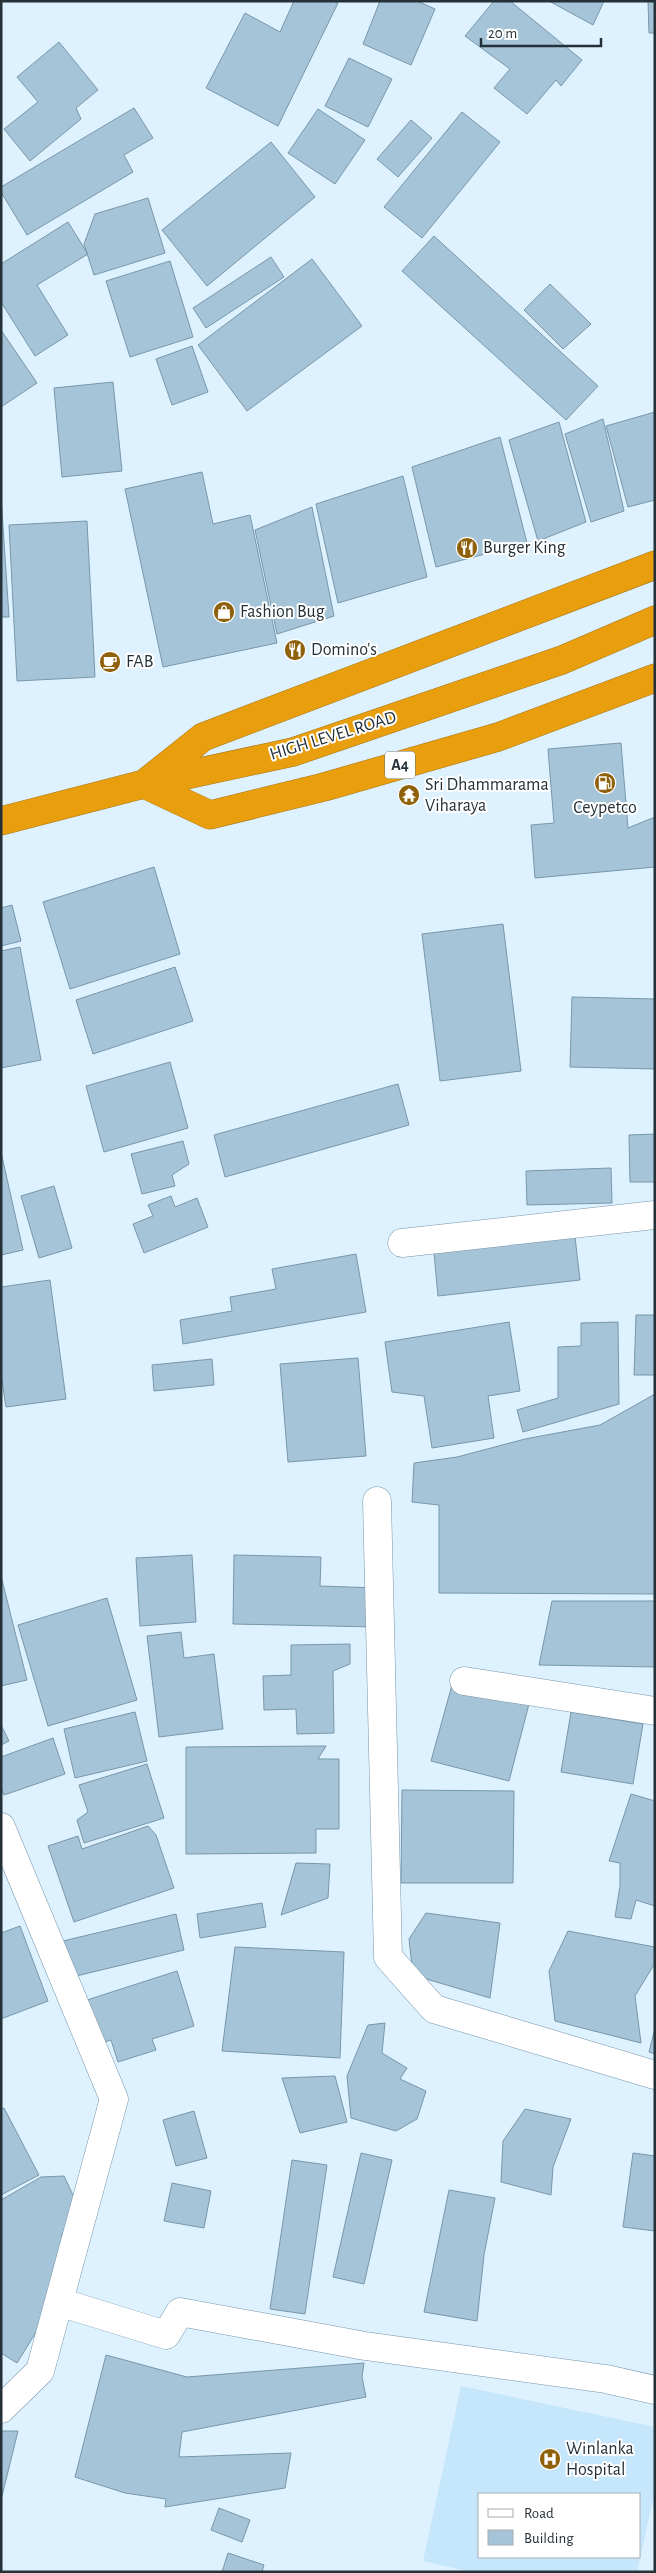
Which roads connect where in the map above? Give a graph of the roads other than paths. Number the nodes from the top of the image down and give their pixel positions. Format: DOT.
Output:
graph roads {
  1 [pos="655,565"];
  2 [pos="655,620"];
  3 [pos="655,678"];
  4 [pos="144,784"];
  5 [pos="1,820"];
  6 [pos="655,1215"];
  7 [pos="402,1243"];
  8 [pos="377,1501"];
  9 [pos="464,1682"];
  10 [pos="655,1711"];
  11 [pos="1,1827"];
  12 [pos="655,2075"];
  13 [pos="59,2302"];
  14 [pos="655,2390"];
  15 [pos="1,2409"];
  1 -- 4 [label="highway"];
  2 -- 4 [label="highway, HIGH LEVEL ROAD"];
  3 -- 4 [label="highway, A4"];
  4 -- 5 [label="highway, HIGH LEVEL ROAD"];
  6 -- 7 [label="street"];
  8 -- 12 [label="street"];
  9 -- 10 [label="street"];
  11 -- 13 [label="street"];
  13 -- 14 [label="street"];
  13 -- 15 [label="street"];
}
